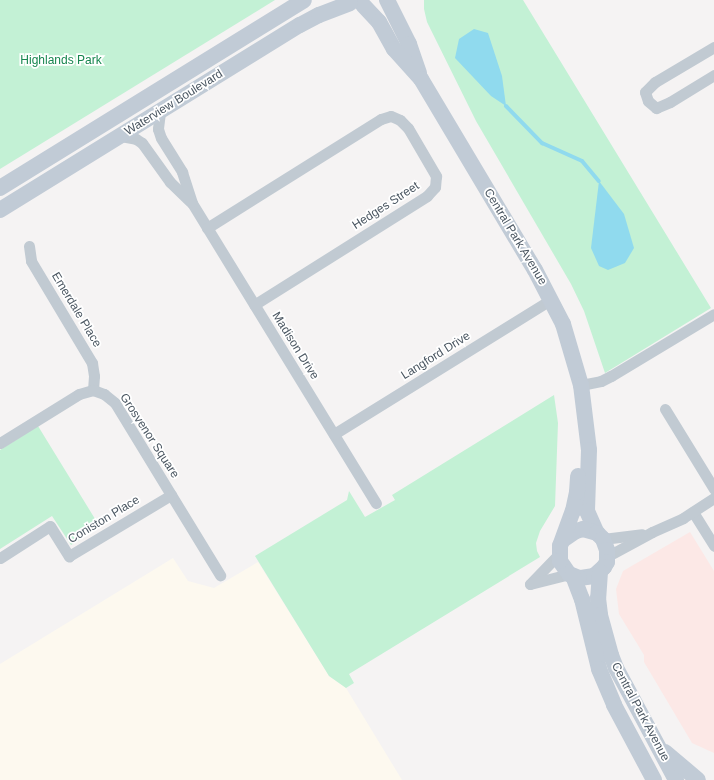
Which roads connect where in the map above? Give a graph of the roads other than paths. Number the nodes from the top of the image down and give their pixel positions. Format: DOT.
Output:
graph roads {
  1 [pos="304,0"];
  2 [pos="387,0"];
  3 [pos="359,2"];
  4 [pos="714,47"];
  5 [pos="714,75"];
  6 [pos="421,79"];
  7 [pos="160,112"];
  8 [pos="121,136"];
  9 [pos="0,188"];
  10 [pos="192,203"];
  11 [pos="0,210"];
  12 [pos="207,228"];
  13 [pos="29,246"];
  14 [pos="552,299"];
  15 [pos="254,305"];
  16 [pos="714,314"];
  17 [pos="581,385"];
  18 [pos="93,390"];
  19 [pos="583,406"];
  20 [pos="665,408"];
  21 [pos="334,434"];
  22 [pos="0,443"];
  23 [pos="714,489"];
  24 [pos="171,495"];
  25 [pos="714,498"];
  26 [pos="376,503"];
  27 [pos="693,512"];
  28 [pos="652,532"];
  29 [pos="710,533"];
  30 [pos="600,536"];
  31 [pos="561,546"];
  32 [pos="714,546"];
  33 [pos="608,556"];
  34 [pos="0,558"];
  35 [pos="600,572"];
  36 [pos="220,575"];
  37 [pos="571,575"];
  38 [pos="656,744"];
  39 [pos="654,780"];
  40 [pos="676,780"];
  41 [pos="698,780"];
  1 -- 9 [label="street, Waterview Boulevard"];
  2 -- 6 [label="street, Central Park Avenue"];
  3 -- 6 [label="street, Central Park Avenue"];
  3 -- 7 [label="street, Waterview Boulevard"];
  4 -- 5 [label="street"];
  6 -- 14 [label="street, Central Park Avenue"];
  7 -- 8 [label="street, Waterview Boulevard"];
  7 -- 10 [label="street, Madison Drive"];
  8 -- 10 [label="street, Madison Drive"];
  8 -- 11 [label="street, Waterview Boulevard"];
  10 -- 12 [label="street, Madison Drive"];
  12 -- 15 [label="street, Madison Drive"];
  12 -- 15 [label="street, Hedges Street"];
  13 -- 18 [label="street, Emerdale Place"];
  14 -- 17 [label="street, Central Park Avenue"];
  14 -- 21 [label="street, Langford Drive"];
  15 -- 21 [label="street, Madison Drive"];
  16 -- 17 [label="street"];
  17 -- 19 [label="street, Central Park Avenue"];
  18 -- 22 [label="street"];
  18 -- 24 [label="street, Grosvenor Square"];
  19 -- 30 [label="street, Central Park Avenue"];
  19 -- 31 [label="street, Central Park Avenue"];
  20 -- 23 [label="street"];
  21 -- 26 [label="street, Madison Drive"];
  24 -- 34 [label="street, Coniston Place"];
  24 -- 36 [label="street, Grosvenor Square"];
  25 -- 27 [label="street"];
  27 -- 28 [label="street"];
  27 -- 29 [label="street"];
  28 -- 30 [label="street"];
  28 -- 33 [label="street"];
  29 -- 32 [label="street"];
  30 -- 31 [label="street"];
  30 -- 33 [label="street"];
  31 -- 37 [label="street"];
  31 -- 37 [label="street"];
  33 -- 35 [label="street"];
  35 -- 37 [label="street"];
  35 -- 38 [label="street, Central Park Avenue"];
  37 -- 39 [label="street, Central Park Avenue"];
  38 -- 40 [label="street, Central Park Avenue"];
  38 -- 41 [label="street"];
}
